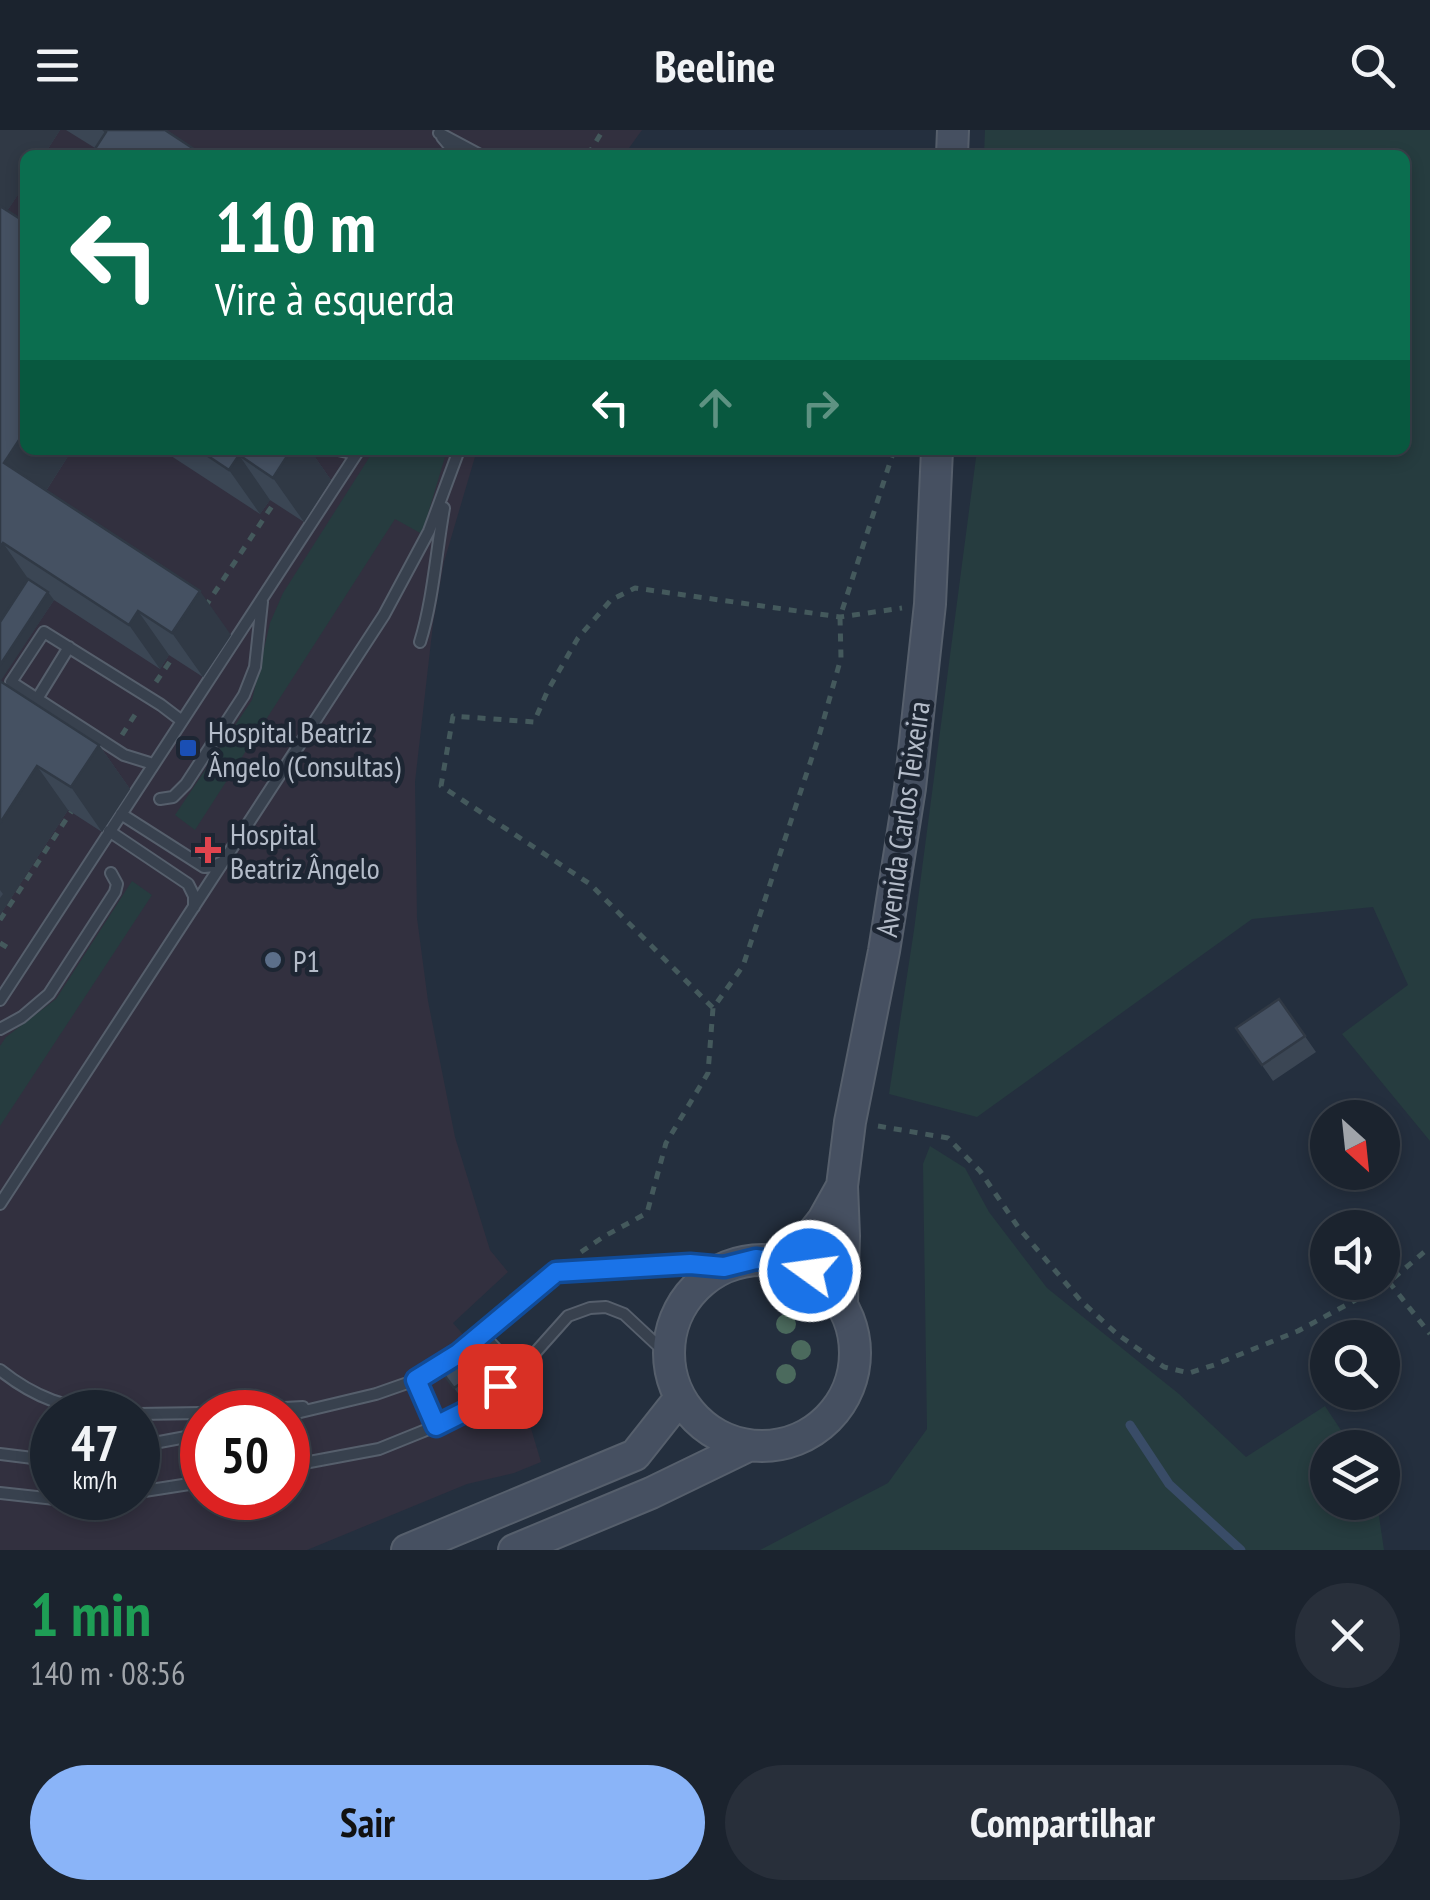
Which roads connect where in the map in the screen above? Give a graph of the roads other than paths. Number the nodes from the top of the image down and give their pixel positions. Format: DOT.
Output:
graph roads {
  1 [pos="437,131"];
  2 [pos="471,150"];
  3 [pos="356,455"];
  4 [pos="457,455"];
  5 [pos="937,455"];
  6 [pos="448,483"];
  7 [pos="263,596"];
  8 [pos="420,642"];
  9 [pos="69,648"];
  10 [pos="37,698"];
  11 [pos="182,721"];
  12 [pos="153,764"];
  13 [pos="160,799"];
  14 [pos="121,814"];
  15 [pos="109,831"];
  16 [pos="225,860"];
  17 [pos="112,873"];
  18 [pos="194,907"];
  19 [pos="0,1000"];
  20 [pos="0,1029"];
  21 [pos="842,1186"];
  22 [pos="0,1204"];
  23 [pos="789,1263"];
  24 [pos="724,1267"];
  25 [pos="842,1302"];
  26 [pos="482,1334"];
  27 [pos="668,1356"];
  28 [pos="0,1370"];
  29 [pos="518,1372"];
  30 [pos="416,1380"];
  31 [pos="30,1390"];
  32 [pos="680,1398"];
  33 [pos="334,1405"];
  34 [pos="310,1406"];
  35 [pos="310,1411"];
  36 [pos="436,1426"];
  37 [pos="748,1446"];
  38 [pos="0,1454"];
  39 [pos="30,1458"];
  40 [pos="310,1462"];
  41 [pos="0,1494"];
  42 [pos="30,1497"];
  43 [pos="407,1550"];
  44 [pos="514,1550"];
  1 -- 2 [label="lane"];
  3 -- 7 [label="lane"];
  4 -- 6 [label="lane"];
  5 -- 21 [label="main road, Avenida Carlos Teixeira"];
  6 -- 8 [label="lane"];
  6 -- 16 [label="lane"];
  7 -- 11 [label="lane"];
  7 -- 13 [label="lane"];
  9 -- 10 [label="lane"];
  9 -- 10 [label="lane"];
  9 -- 11 [label="lane"];
  10 -- 12 [label="lane"];
  11 -- 12 [label="lane"];
  12 -- 14 [label="lane"];
  14 -- 15 [label="lane"];
  14 -- 16 [label="lane"];
  15 -- 18 [label="lane"];
  15 -- 19 [label="lane"];
  16 -- 18 [label="lane"];
  17 -- 20 [label="lane"];
  18 -- 22 [label="lane"];
  21 -- 23 [label="main road, Avenida Carlos Teixeira"];
  21 -- 25 [label="main road, Avenida Carlos Teixeira"];
  23 -- 24 [label="main road"];
  23 -- 25 [label="main road"];
  24 -- 26 [label="lane"];
  24 -- 27 [label="main road"];
  25 -- 37 [label="main road"];
  26 -- 29 [label="lane"];
  26 -- 30 [label="lane"];
  27 -- 29 [label="lane"];
  27 -- 32 [label="main road"];
  28 -- 31 [label="lane"];
  29 -- 36 [label="lane"];
  30 -- 33 [label="lane"];
  30 -- 36 [label="lane"];
  32 -- 37 [label="main road"];
  32 -- 43 [label="main road"];
  33 -- 34 [label="lane"];
  33 -- 35 [label="lane"];
  36 -- 40 [label="lane"];
  37 -- 44 [label="main road"];
  38 -- 39 [label="lane"];
  41 -- 42 [label="lane"];
}
